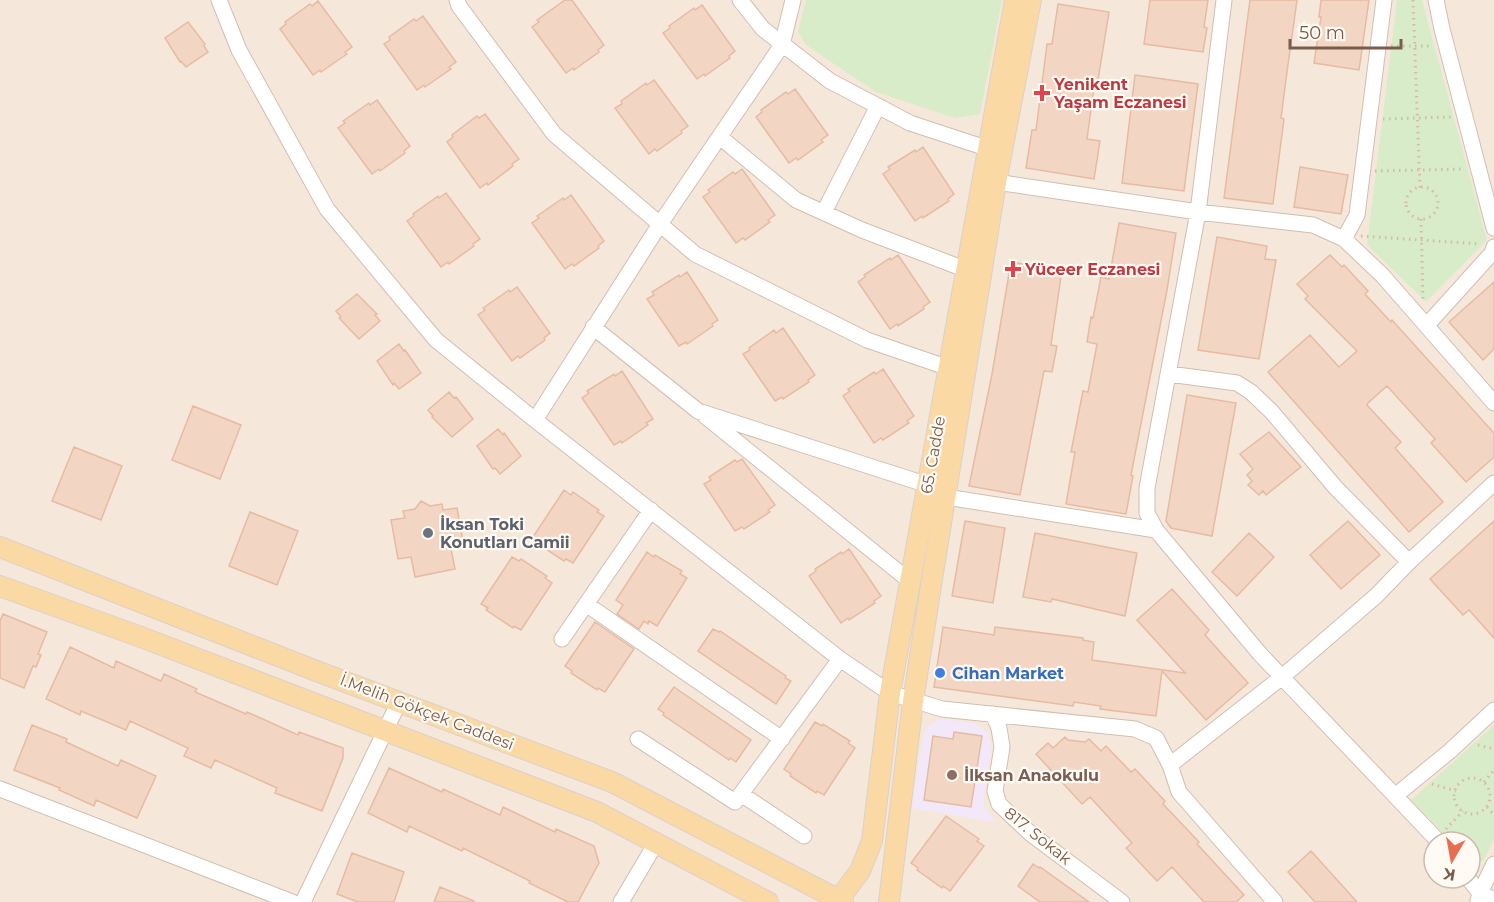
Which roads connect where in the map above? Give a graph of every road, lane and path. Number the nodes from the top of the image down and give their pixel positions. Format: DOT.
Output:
graph roads {
  1 [pos="219,0"];
  2 [pos="458,0"];
  3 [pos="740,0"];
  4 [pos="793,0"];
  5 [pos="1015,0"];
  6 [pos="1031,0"];
  7 [pos="1224,0"];
  8 [pos="1384,0"];
  9 [pos="1413,0"];
  10 [pos="1436,0"];
  11 [pos="782,45"];
  12 [pos="1378,45"];
  13 [pos="1414,46"];
  14 [pos="1446,46"];
  15 [pos="878,106"];
  16 [pos="1465,117"];
  17 [pos="1418,118"];
  18 [pos="1369,120"];
  19 [pos="720,137"];
  20 [pos="989,149"];
  21 [pos="1479,168"];
  22 [pos="1362,171"];
  23 [pos="1419,171"];
  24 [pos="996,182"];
  25 [pos="1420,188"];
  26 [pos="1489,190"];
  27 [pos="824,212"];
  28 [pos="1198,212"];
  29 [pos="1421,219"];
  30 [pos="660,224"];
  31 [pos="1494,228"];
  32 [pos="1346,236"];
  33 [pos="1422,241"];
  34 [pos="1489,246"];
  35 [pos="967,270"];
  36 [pos="1415,312"];
  37 [pos="1426,325"];
  38 [pos="593,327"];
  39 [pos="949,368"];
  40 [pos="1169,374"];
  41 [pos="1494,403"];
  42 [pos="698,411"];
  43 [pos="535,420"];
  44 [pos="1494,483"];
  45 [pos="928,485"];
  46 [pos="946,497"];
  47 [pos="651,510"];
  48 [pos="1156,530"];
  49 [pos="0,547"];
  50 [pos="1409,562"];
  51 [pos="911,582"];
  52 [pos="0,586"];
  53 [pos="586,604"];
  54 [pos="562,639"];
  55 [pos="840,659"];
  56 [pos="1282,677"];
  57 [pos="890,693"];
  58 [pos="399,702"];
  59 [pos="913,702"];
  60 [pos="1494,710"];
  61 [pos="993,714"];
  62 [pos="386,731"];
  63 [pos="638,739"];
  64 [pos="782,739"];
  65 [pos="1170,765"];
  66 [pos="1494,770"];
  67 [pos="1416,779"];
  68 [pos="1484,782"];
  69 [pos="0,789"];
  70 [pos="1456,792"];
  71 [pos="741,794"];
  72 [pos="1395,796"];
  73 [pos="1487,807"];
  74 [pos="1463,811"];
  75 [pos="1494,815"];
  76 [pos="1427,830"];
  77 [pos="1447,830"];
  78 [pos="804,836"];
  79 [pos="656,843"];
  80 [pos="1494,864"];
  81 [pos="1484,898"];
  82 [pos="839,901"];
  83 [pos="292,902"];
  84 [pos="303,902"];
  85 [pos="621,902"];
  86 [pos="768,902"];
  87 [pos="889,902"];
  88 [pos="1122,902"];
  89 [pos="1275,902"];
  1 -- 43 [label="street"];
  2 -- 30 [label="street"];
  3 -- 11 [label="street"];
  4 -- 11 [label="street"];
  5 -- 20 [label="main road, 65. Cadde"];
  6 -- 24 [label="main road, 65. Cadde"];
  7 -- 28 [label="street"];
  8 -- 12 [label="street"];
  9 -- 13 [label="path"];
  10 -- 14 [label="street"];
  11 -- 15 [label="street"];
  11 -- 19 [label="street"];
  12 -- 13 [label="path"];
  12 -- 18 [label="street"];
  13 -- 14 [label="path"];
  13 -- 17 [label="path"];
  14 -- 16 [label="street"];
  15 -- 20 [label="street"];
  15 -- 27 [label="street"];
  16 -- 17 [label="path"];
  16 -- 21 [label="street"];
  17 -- 18 [label="path"];
  17 -- 23 [label="path"];
  18 -- 22 [label="street"];
  19 -- 27 [label="street"];
  19 -- 30 [label="street"];
  20 -- 35 [label="main road, 65. Cadde"];
  21 -- 23 [label="path"];
  21 -- 26 [label="street"];
  22 -- 23 [label="path"];
  22 -- 32 [label="street"];
  23 -- 25 [label="path"];
  24 -- 28 [label="street"];
  24 -- 46 [label="main road, 65. Cadde"];
  25 -- 29 [label="path"];
  25 -- 29 [label="path"];
  26 -- 31 [label="street"];
  27 -- 35 [label="street"];
  28 -- 32 [label="street"];
  28 -- 40 [label="street"];
  29 -- 33 [label="path"];
  30 -- 38 [label="street"];
  30 -- 39 [label="street"];
  32 -- 33 [label="path"];
  32 -- 36 [label="street"];
  33 -- 34 [label="path"];
  33 -- 36 [label="path"];
  34 -- 37 [label="street"];
  35 -- 39 [label="main road, 65. Cadde"];
  36 -- 37 [label="street"];
  37 -- 41 [label="street"];
  38 -- 42 [label="street"];
  38 -- 43 [label="street"];
  39 -- 45 [label="main road, 65. Cadde"];
  40 -- 48 [label="street"];
  40 -- 50 [label="street"];
  42 -- 45 [label="street"];
  42 -- 51 [label="street"];
  43 -- 47 [label="street"];
  44 -- 50 [label="street"];
  45 -- 51 [label="main road, 65. Cadde"];
  46 -- 48 [label="street"];
  46 -- 59 [label="main road, 65. Cadde"];
  47 -- 53 [label="street"];
  47 -- 55 [label="street"];
  48 -- 56 [label="street"];
  49 -- 58 [label="main road, İ.Melih Gökçek Caddesi"];
  50 -- 56 [label="street"];
  51 -- 57 [label="main road, 65. Cadde"];
  52 -- 62 [label="main road, İ.Melih Gökçek Caddesi"];
  53 -- 54 [label="street"];
  53 -- 64 [label="street"];
  55 -- 57 [label="street"];
  55 -- 64 [label="street"];
  56 -- 65 [label="street"];
  56 -- 72 [label="street"];
  57 -- 59 [label="street"];
  57 -- 82 [label="main road, 65. Cadde"];
  58 -- 62 [label="street"];
  58 -- 82 [label="main road, İ.Melih Gökçek Caddesi"];
  59 -- 61 [label="street"];
  59 -- 87 [label="main road, 65. Cadde"];
  60 -- 67 [label="street"];
  61 -- 65 [label="street"];
  61 -- 88 [label="street, 817. Sokak"];
  62 -- 79 [label="main road, İ.Melih Gökçek Caddesi"];
  62 -- 84 [label="street"];
  63 -- 71 [label="street"];
  64 -- 71 [label="street"];
  65 -- 89 [label="street"];
  66 -- 68 [label="path"];
  67 -- 70 [label="path"];
  67 -- 72 [label="street"];
  68 -- 70 [label="path"];
  68 -- 73 [label="path"];
  69 -- 83 [label="street"];
  70 -- 74 [label="path"];
  71 -- 78 [label="street"];
  72 -- 76 [label="street"];
  73 -- 74 [label="path"];
  73 -- 75 [label="path"];
  74 -- 77 [label="path"];
  79 -- 85 [label="street"];
  79 -- 86 [label="main road, İ.Melih Gökçek Caddesi"];
  80 -- 81 [label="street"];
}
